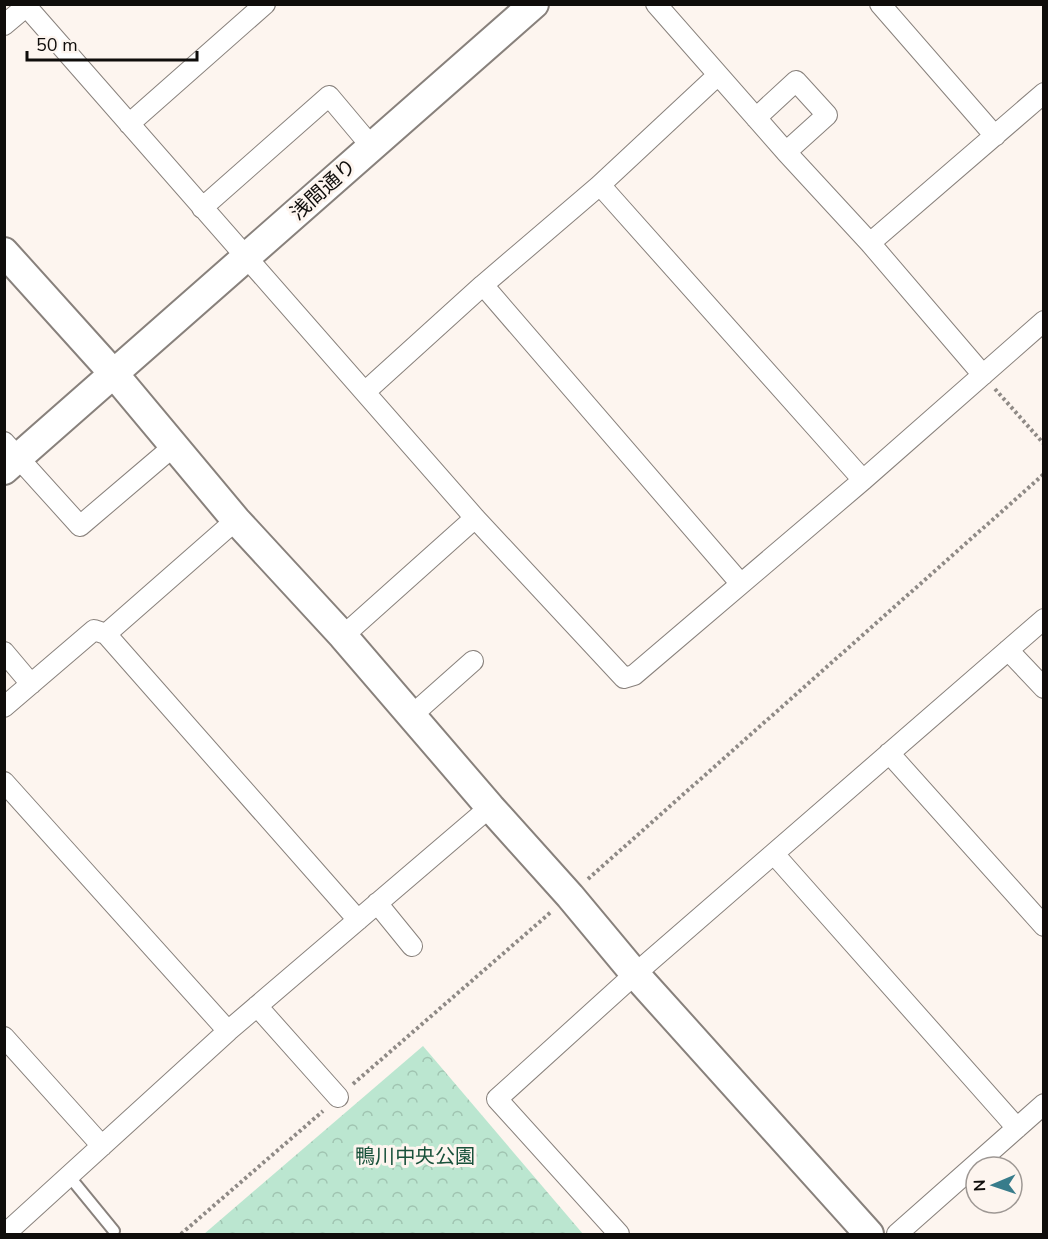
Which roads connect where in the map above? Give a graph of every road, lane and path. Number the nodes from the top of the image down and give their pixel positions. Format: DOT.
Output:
graph roads {
  1 [pos="265,4"];
  2 [pos="534,4"];
  3 [pos="656,4"];
  4 [pos="880,4"];
  5 [pos="28,6"];
  6 [pos="4,25"];
  7 [pos="718,75"];
  8 [pos="1044,93"];
  9 [pos="756,118"];
  10 [pos="129,124"];
  11 [pos="995,136"];
  12 [pos="371,146"];
  13 [pos="786,152"];
  14 [pos="600,185"];
  15 [pos="202,208"];
  16 [pos="870,243"];
  17 [pos="4,252"];
  18 [pos="246,257"];
  19 [pos="483,285"];
  20 [pos="1044,321"];
  21 [pos="114,374"];
  22 [pos="983,375"];
  23 [pos="366,391"];
  24 [pos="1044,444"];
  25 [pos="174,446"];
  26 [pos="9,456"];
  27 [pos="1044,474"];
  28 [pos="863,480"];
  29 [pos="475,518"];
  30 [pos="236,520"];
  31 [pos="741,584"];
  32 [pos="1044,619"];
  33 [pos="106,634"];
  34 [pos="343,636"];
  35 [pos="1008,650"];
  36 [pos="4,652"];
  37 [pos="473,661"];
  38 [pos="31,684"];
  39 [pos="1044,688"];
  40 [pos="4,707"];
  41 [pos="411,716"];
  42 [pos="889,753"];
  43 [pos="4,782"];
  44 [pos="489,807"];
  45 [pos="774,854"];
  46 [pos="570,896"];
  47 [pos="377,903"];
  48 [pos="358,920"];
  49 [pos="1044,926"];
  50 [pos="412,946"];
  51 [pos="635,974"];
  52 [pos="257,1006"];
  53 [pos="228,1031"];
  54 [pos="4,1037"];
  55 [pos="338,1097"];
  56 [pos="1044,1104"];
  57 [pos="1017,1128"];
  58 [pos="102,1146"];
  59 [pos="69,1176"];
  60 [pos="114,1231"];
  61 [pos="5,1234"];
  62 [pos="181,1234"];
  63 [pos="619,1234"];
  64 [pos="869,1234"];
  65 [pos="897,1234"];
  1 -- 10 [label="street"];
  2 -- 12 [label="street, 浅間通り"];
  3 -- 7 [label="street"];
  4 -- 11 [label="street"];
  5 -- 6 [label="street"];
  5 -- 10 [label="street"];
  7 -- 9 [label="street"];
  7 -- 14 [label="street"];
  8 -- 11 [label="street"];
  9 -- 13 [label="street"];
  9 -- 13 [label="street"];
  10 -- 15 [label="street"];
  11 -- 16 [label="street"];
  12 -- 15 [label="street"];
  12 -- 18 [label="street, 浅間通り"];
  13 -- 16 [label="street"];
  14 -- 19 [label="street"];
  14 -- 28 [label="street"];
  15 -- 18 [label="street"];
  16 -- 22 [label="street"];
  17 -- 21 [label="street"];
  18 -- 21 [label="street, 浅間通り"];
  18 -- 23 [label="street"];
  19 -- 23 [label="street"];
  19 -- 31 [label="street"];
  20 -- 22 [label="street"];
  21 -- 25 [label="street"];
  21 -- 26 [label="street, 浅間通り"];
  22 -- 24 [label="path"];
  22 -- 28 [label="street"];
  23 -- 29 [label="street"];
  25 -- 26 [label="street"];
  25 -- 30 [label="street"];
  27 -- 46 [label="path"];
  28 -- 31 [label="street"];
  29 -- 31 [label="street"];
  29 -- 34 [label="street"];
  30 -- 33 [label="street"];
  30 -- 34 [label="street"];
  32 -- 35 [label="street"];
  33 -- 38 [label="street"];
  33 -- 48 [label="street"];
  34 -- 41 [label="street"];
  35 -- 39 [label="street"];
  35 -- 42 [label="street"];
  36 -- 38 [label="street"];
  37 -- 41 [label="street"];
  38 -- 40 [label="street"];
  41 -- 44 [label="street"];
  42 -- 45 [label="street"];
  42 -- 49 [label="street"];
  43 -- 53 [label="street"];
  44 -- 46 [label="street"];
  44 -- 47 [label="street"];
  45 -- 51 [label="street"];
  45 -- 57 [label="street"];
  46 -- 51 [label="street"];
  46 -- 55 [label="path"];
  47 -- 48 [label="street"];
  47 -- 50 [label="street"];
  48 -- 52 [label="street"];
  51 -- 63 [label="street"];
  51 -- 64 [label="street"];
  52 -- 53 [label="street"];
  52 -- 55 [label="street"];
  53 -- 58 [label="street"];
  54 -- 58 [label="street"];
  55 -- 62 [label="path"];
  56 -- 57 [label="street"];
  57 -- 65 [label="street"];
  58 -- 59 [label="street"];
  59 -- 60 [label="lane"];
  59 -- 61 [label="street"];
}
